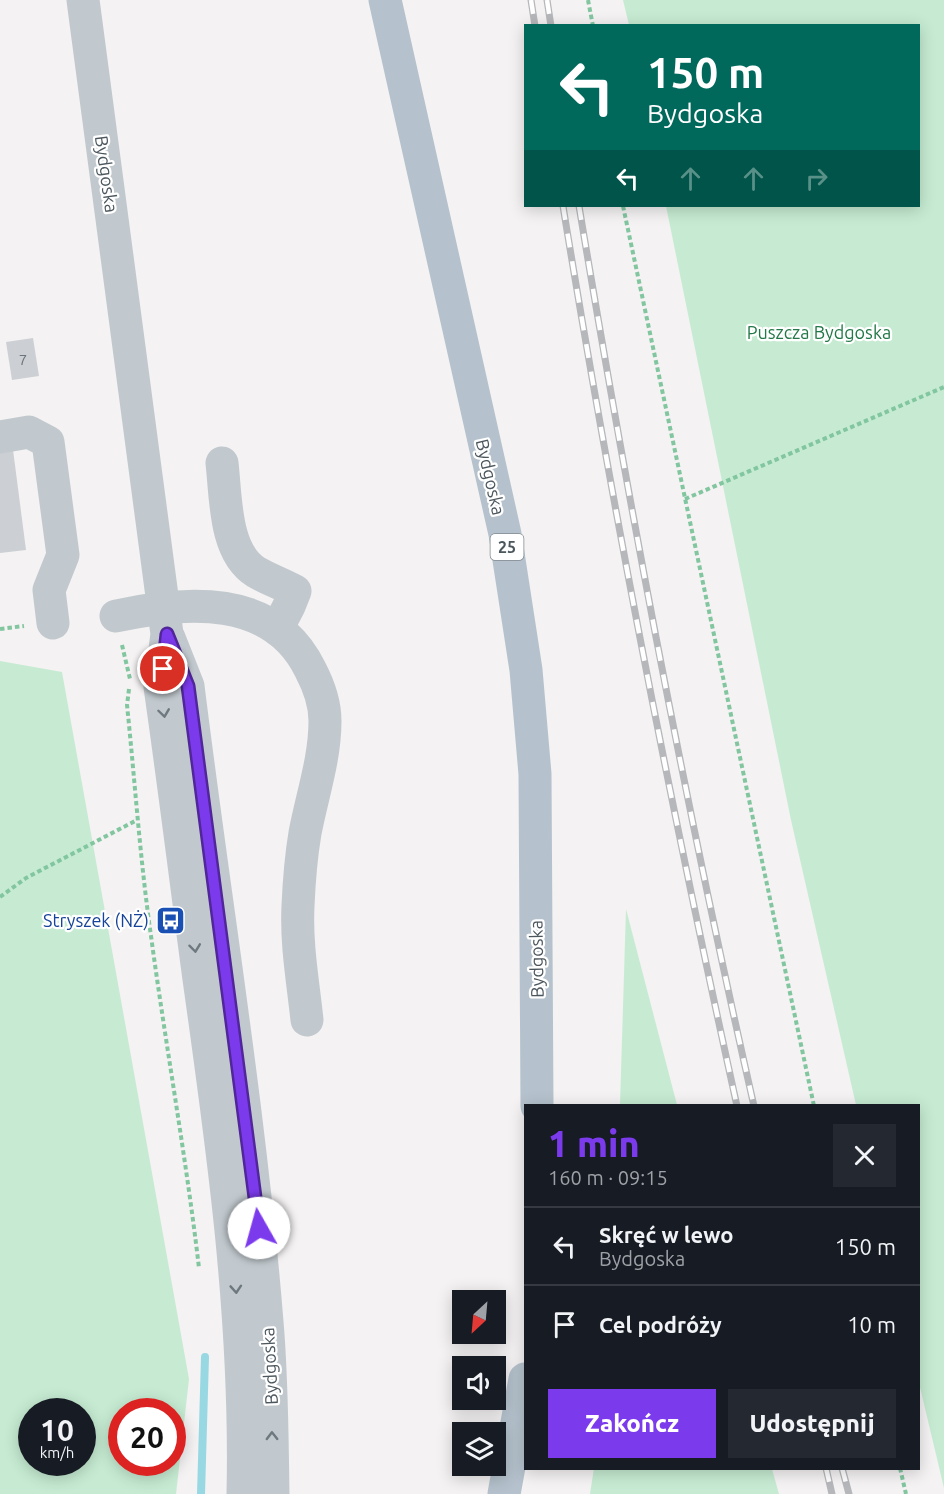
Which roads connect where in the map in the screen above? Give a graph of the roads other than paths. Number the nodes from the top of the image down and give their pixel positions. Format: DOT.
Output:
graph roads {
  1 [pos="83,0"];
  2 [pos="385,0"];
  3 [pos="0,437"];
  4 [pos="222,463"];
  5 [pos="116,616"];
  6 [pos="166,621"];
  7 [pos="53,623"];
  8 [pos="277,629"];
  9 [pos="307,1020"];
  10 [pos="537,1104"];
  11 [pos="524,1384"];
  12 [pos="243,1494"];
  13 [pos="273,1494"];
  14 [pos="504,1494"];
  1 -- 6 [label="street, Bydgoska"];
  2 -- 10 [label="main road, Bydgoska / 25"];
  3 -- 7 [label="street"];
  4 -- 8 [label="street"];
  5 -- 6 [label="street"];
  6 -- 8 [label="street"];
  6 -- 12 [label="street, Bydgoska, one-way"];
  13 -- 6 [label="street, Bydgoska, one-way"];
  8 -- 9 [label="street"];
  11 -- 14 [label="main road"];
}
